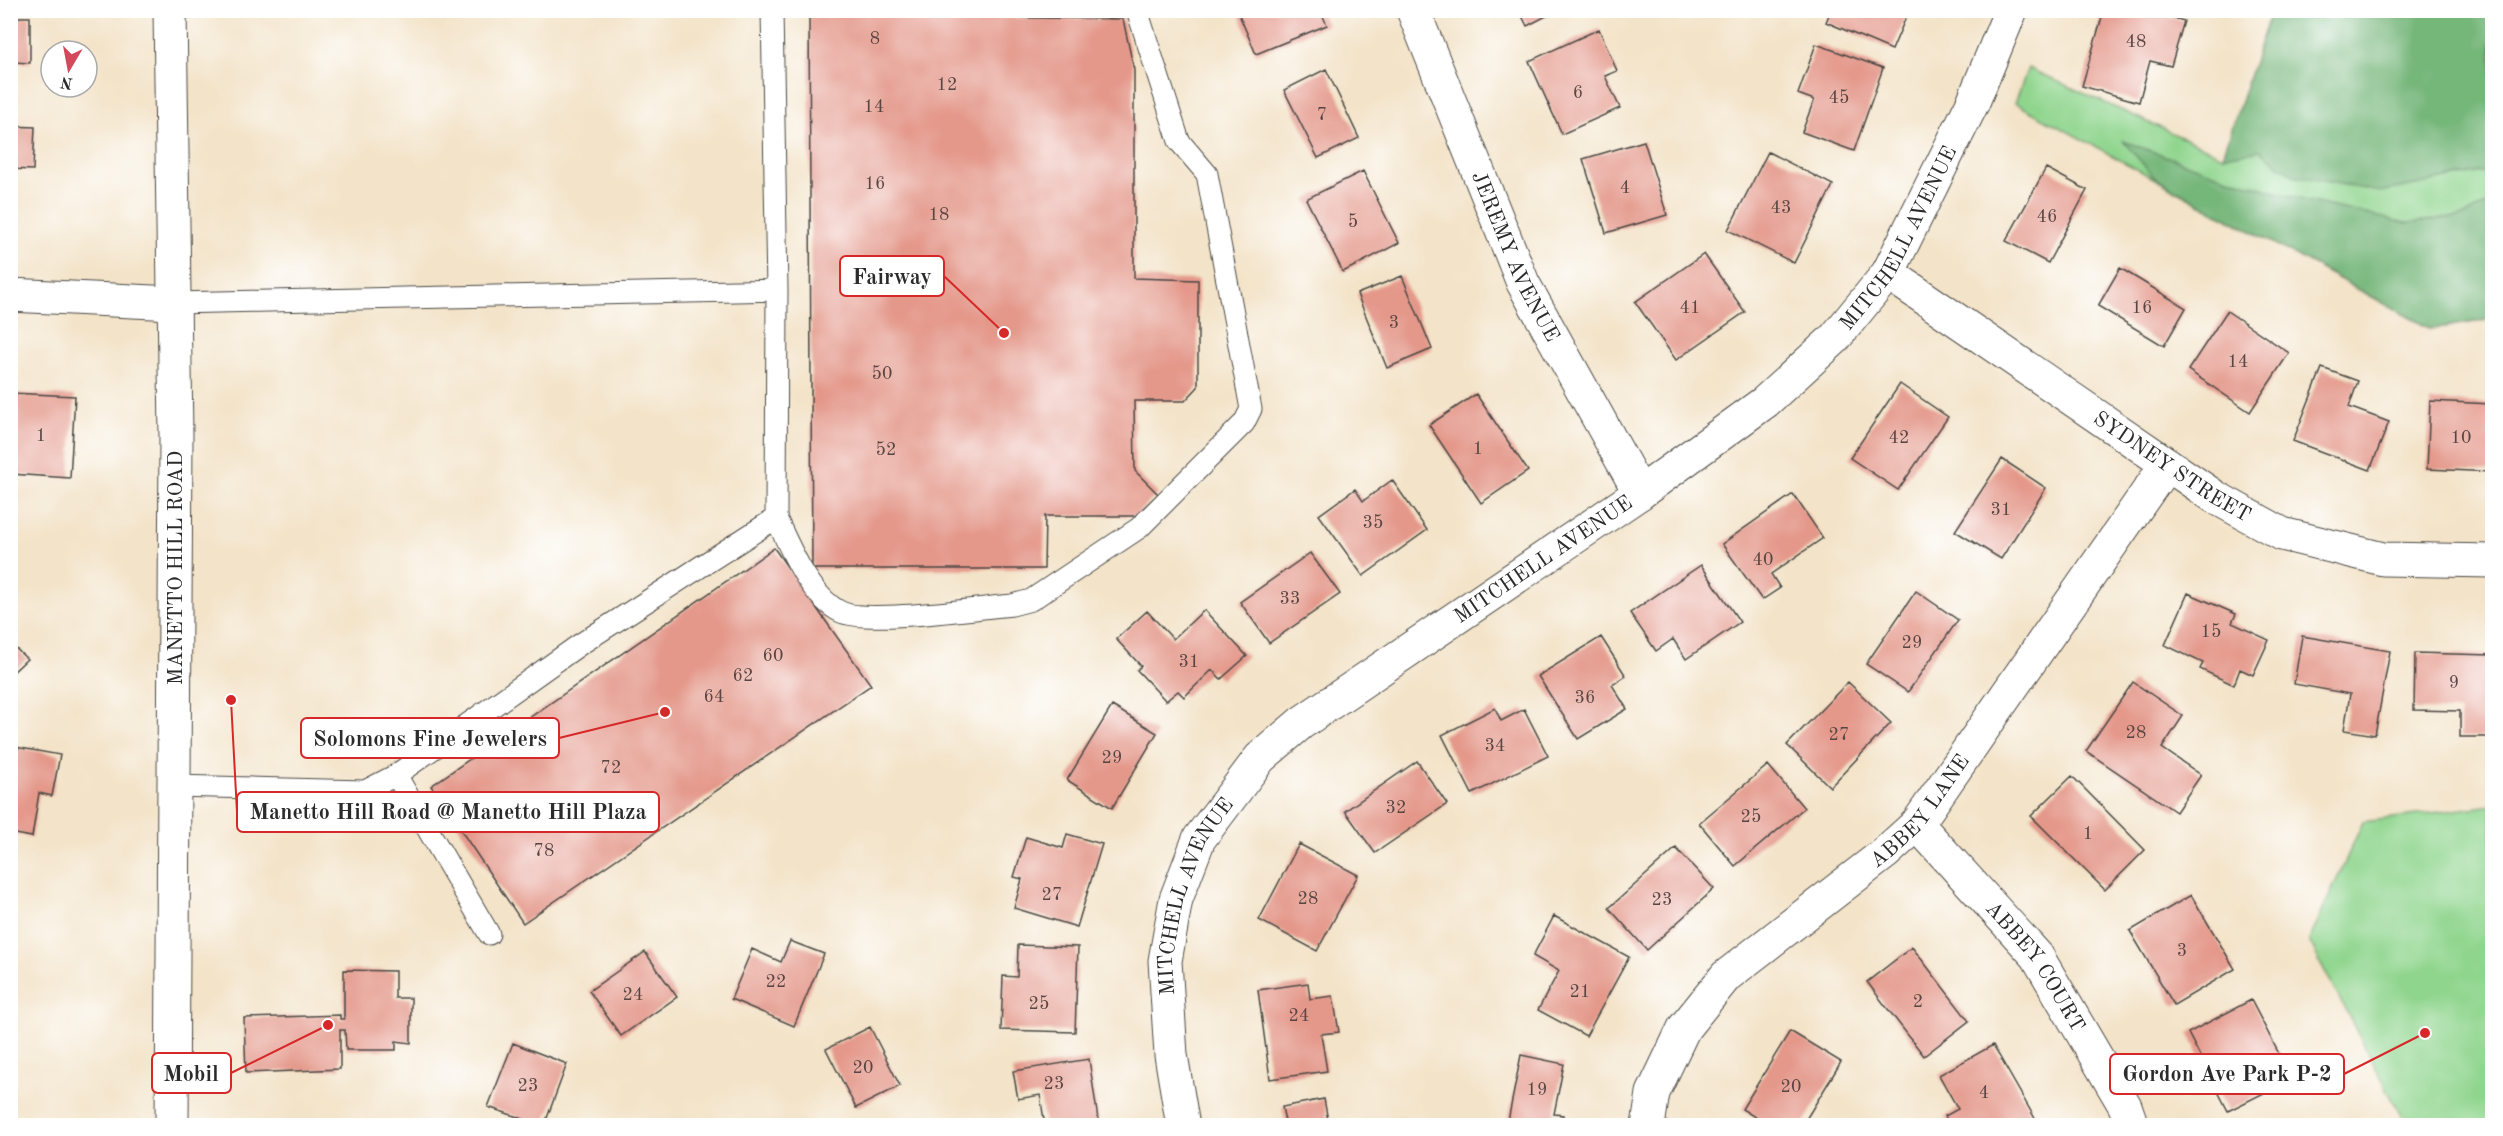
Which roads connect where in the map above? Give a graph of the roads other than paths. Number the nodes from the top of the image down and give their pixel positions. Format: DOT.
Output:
graph roads {
  1 [pos="170,10"];
  2 [pos="772,10"];
  3 [pos="1137,10"];
  4 [pos="1413,10"];
  5 [pos="2011,10"];
  6 [pos="1888,273"];
  7 [pos="777,290"];
  8 [pos="10,295"];
  9 [pos="174,303"];
  10 [pos="2167,464"];
  11 [pos="1640,493"];
  12 [pos="776,518"];
  13 [pos="2493,561"];
  14 [pos="396,775"];
  15 [pos="174,786"];
  16 [pos="1917,824"];
  17 [pos="489,934"];
  18 [pos="172,1125"];
  19 [pos="1183,1125"];
  20 [pos="1648,1125"];
  21 [pos="2132,1125"];
  1 -- 9 [label="street, MANETTO HILL ROAD"];
  2 -- 7 [label="lane"];
  3 -- 12 [label="lane"];
  4 -- 11 [label="street, JEREMY AVENUE"];
  5 -- 6 [label="street, MITCHELL AVENUE"];
  6 -- 10 [label="street, SYDNEY STREET"];
  6 -- 11 [label="street, MITCHELL AVENUE"];
  7 -- 9 [label="lane"];
  7 -- 12 [label="lane"];
  8 -- 9 [label="street"];
  9 -- 15 [label="street, MANETTO HILL ROAD"];
  10 -- 13 [label="street, SYDNEY STREET"];
  10 -- 16 [label="street, ABBEY LANE"];
  11 -- 19 [label="street, MITCHELL AVENUE"];
  12 -- 14 [label="lane"];
  14 -- 15 [label="lane"];
  14 -- 17 [label="lane"];
  15 -- 18 [label="street, MANETTO HILL ROAD"];
  16 -- 20 [label="street, ABBEY LANE"];
  16 -- 21 [label="street, ABBEY COURT"];
}
